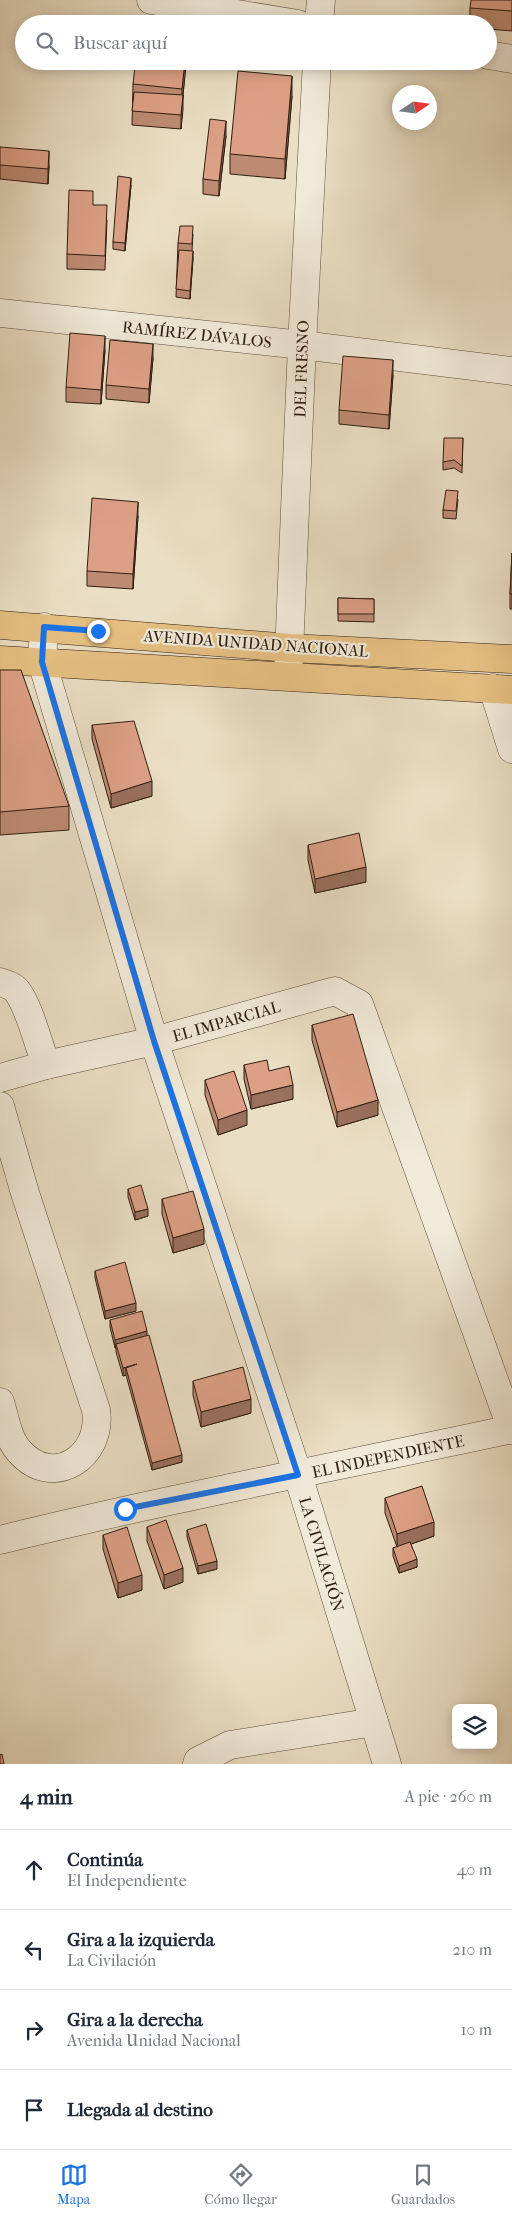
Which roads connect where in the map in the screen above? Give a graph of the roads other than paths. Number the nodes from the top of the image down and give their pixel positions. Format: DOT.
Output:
graph roads {
  1 [pos="151,0"];
  2 [pos="321,0"];
  3 [pos="243,15"];
  4 [pos="320,15"];
  5 [pos="497,58"];
  6 [pos="512,60"];
  7 [pos="317,70"];
  8 [pos="0,313"];
  9 [pos="302,345"];
  10 [pos="512,371"];
  11 [pos="0,625"];
  12 [pos="44,627"];
  13 [pos="290,648"];
  14 [pos="512,658"];
  15 [pos="0,660"];
  16 [pos="42,662"];
  17 [pos="288,676"];
  18 [pos="503,689"];
  19 [pos="512,749"];
  20 [pos="0,982"];
  21 [pos="154,1041"];
  22 [pos="46,1064"];
  23 [pos="0,1078"];
  24 [pos="0,1106"];
  25 [pos="0,1402"];
  26 [pos="512,1429"];
  27 [pos="298,1475"];
  28 [pos="0,1540"];
  29 [pos="374,1722"];
  30 [pos="197,1764"];
  31 [pos="387,1764"];
  1 -- 3 [label="street"];
  2 -- 4 [label="street"];
  5 -- 6 [label="street"];
  7 -- 9 [label="street, DEL FRESNO"];
  8 -- 9 [label="street, RAMÍREZ DÁVALOS"];
  9 -- 10 [label="street, RAMÍREZ DÁVALOS"];
  9 -- 13 [label="street, DEL FRESNO"];
  11 -- 12 [label="main road, AVENIDA UNIDAD NACIONAL"];
  12 -- 13 [label="main road, AVENIDA UNIDAD NACIONAL"];
  12 -- 16 [label="street, LA CIVILACIÓN"];
  13 -- 14 [label="main road, AVENIDA UNIDAD NACIONAL"];
  13 -- 17 [label="street, DEL FRESNO"];
  15 -- 16 [label="main road, AVENIDA UNIDAD NACIONAL"];
  16 -- 17 [label="main road, AVENIDA UNIDAD NACIONAL"];
  16 -- 21 [label="street, LA CIVILACIÓN"];
  17 -- 18 [label="main road, AVENIDA UNIDAD NACIONAL"];
  18 -- 19 [label="street"];
  20 -- 22 [label="street"];
  21 -- 22 [label="street, EL IMPARCIAL"];
  21 -- 26 [label="street, EL IMPARCIAL"];
  21 -- 27 [label="street, LA CIVILACIÓN"];
  22 -- 23 [label="street, EL IMPARCIAL"];
  24 -- 25 [label="street"];
  26 -- 27 [label="street, EL INDEPENDIENTE"];
  27 -- 28 [label="street, EL INDEPENDIENTE"];
  27 -- 29 [label="street, LA CIVILACIÓN"];
  29 -- 30 [label="street"];
  29 -- 31 [label="street, LA CIVILACIÓN"];
}
